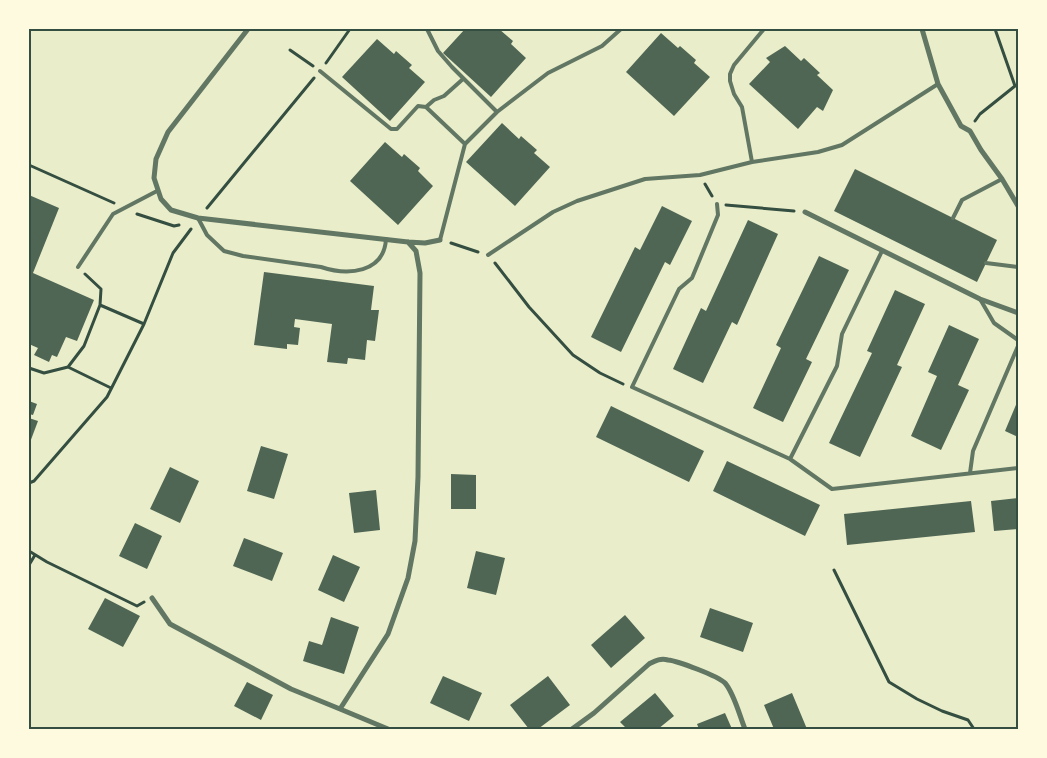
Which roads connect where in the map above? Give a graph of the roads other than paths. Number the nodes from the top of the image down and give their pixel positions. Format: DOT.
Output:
graph roads {
  1 [pos="248,29"];
  2 [pos="427,29"];
  3 [pos="621,29"];
  4 [pos="764,29"];
  5 [pos="922,29"];
  6 [pos="320,71"];
  7 [pos="463,79"];
  8 [pos="938,84"];
  9 [pos="426,107"];
  10 [pos="497,112"];
  11 [pos="465,144"];
  12 [pos="752,162"];
  13 [pos="1002,179"];
  14 [pos="157,191"];
  15 [pos="717,204"];
  16 [pos="1018,206"];
  17 [pos="805,212"];
  18 [pos="198,218"];
  19 [pos="953,218"];
  20 [pos="386,239"];
  21 [pos="440,240"];
  22 [pos="408,242"];
  23 [pos="882,251"];
  24 [pos="488,256"];
  25 [pos="986,263"];
  26 [pos="78,267"];
  27 [pos="1018,267"];
  28 [pos="980,299"];
  29 [pos="1018,313"];
  30 [pos="1018,340"];
  31 [pos="1018,346"];
  32 [pos="790,459"];
  33 [pos="1018,468"];
  34 [pos="970,473"];
  35 [pos="152,598"];
  36 [pos="340,709"];
  37 [pos="388,729"];
  38 [pos="572,729"];
  39 [pos="745,729"];
  1 -- 14 [label="street"];
  2 -- 7 [label="lane"];
  3 -- 10 [label="lane"];
  4 -- 12 [label="lane"];
  5 -- 8 [label="street"];
  6 -- 9 [label="lane"];
  7 -- 9 [label="lane"];
  7 -- 10 [label="lane"];
  8 -- 12 [label="lane"];
  8 -- 13 [label="street"];
  9 -- 11 [label="lane"];
  10 -- 11 [label="lane"];
  11 -- 21 [label="lane"];
  12 -- 24 [label="lane"];
  13 -- 16 [label="street"];
  13 -- 19 [label="lane"];
  14 -- 18 [label="street"];
  14 -- 26 [label="lane"];
  15 -- 32 [label="lane"];
  17 -- 23 [label="street"];
  18 -- 20 [label="street"];
  18 -- 20 [label="lane"];
  20 -- 22 [label="street"];
  21 -- 22 [label="street"];
  22 -- 36 [label="street"];
  23 -- 28 [label="street"];
  23 -- 32 [label="lane"];
  25 -- 27 [label="lane"];
  28 -- 29 [label="street"];
  28 -- 30 [label="lane"];
  31 -- 34 [label="lane"];
  32 -- 34 [label="lane"];
  33 -- 34 [label="lane"];
  35 -- 36 [label="street"];
  36 -- 37 [label="street"];
  38 -- 39 [label="street"];
}
